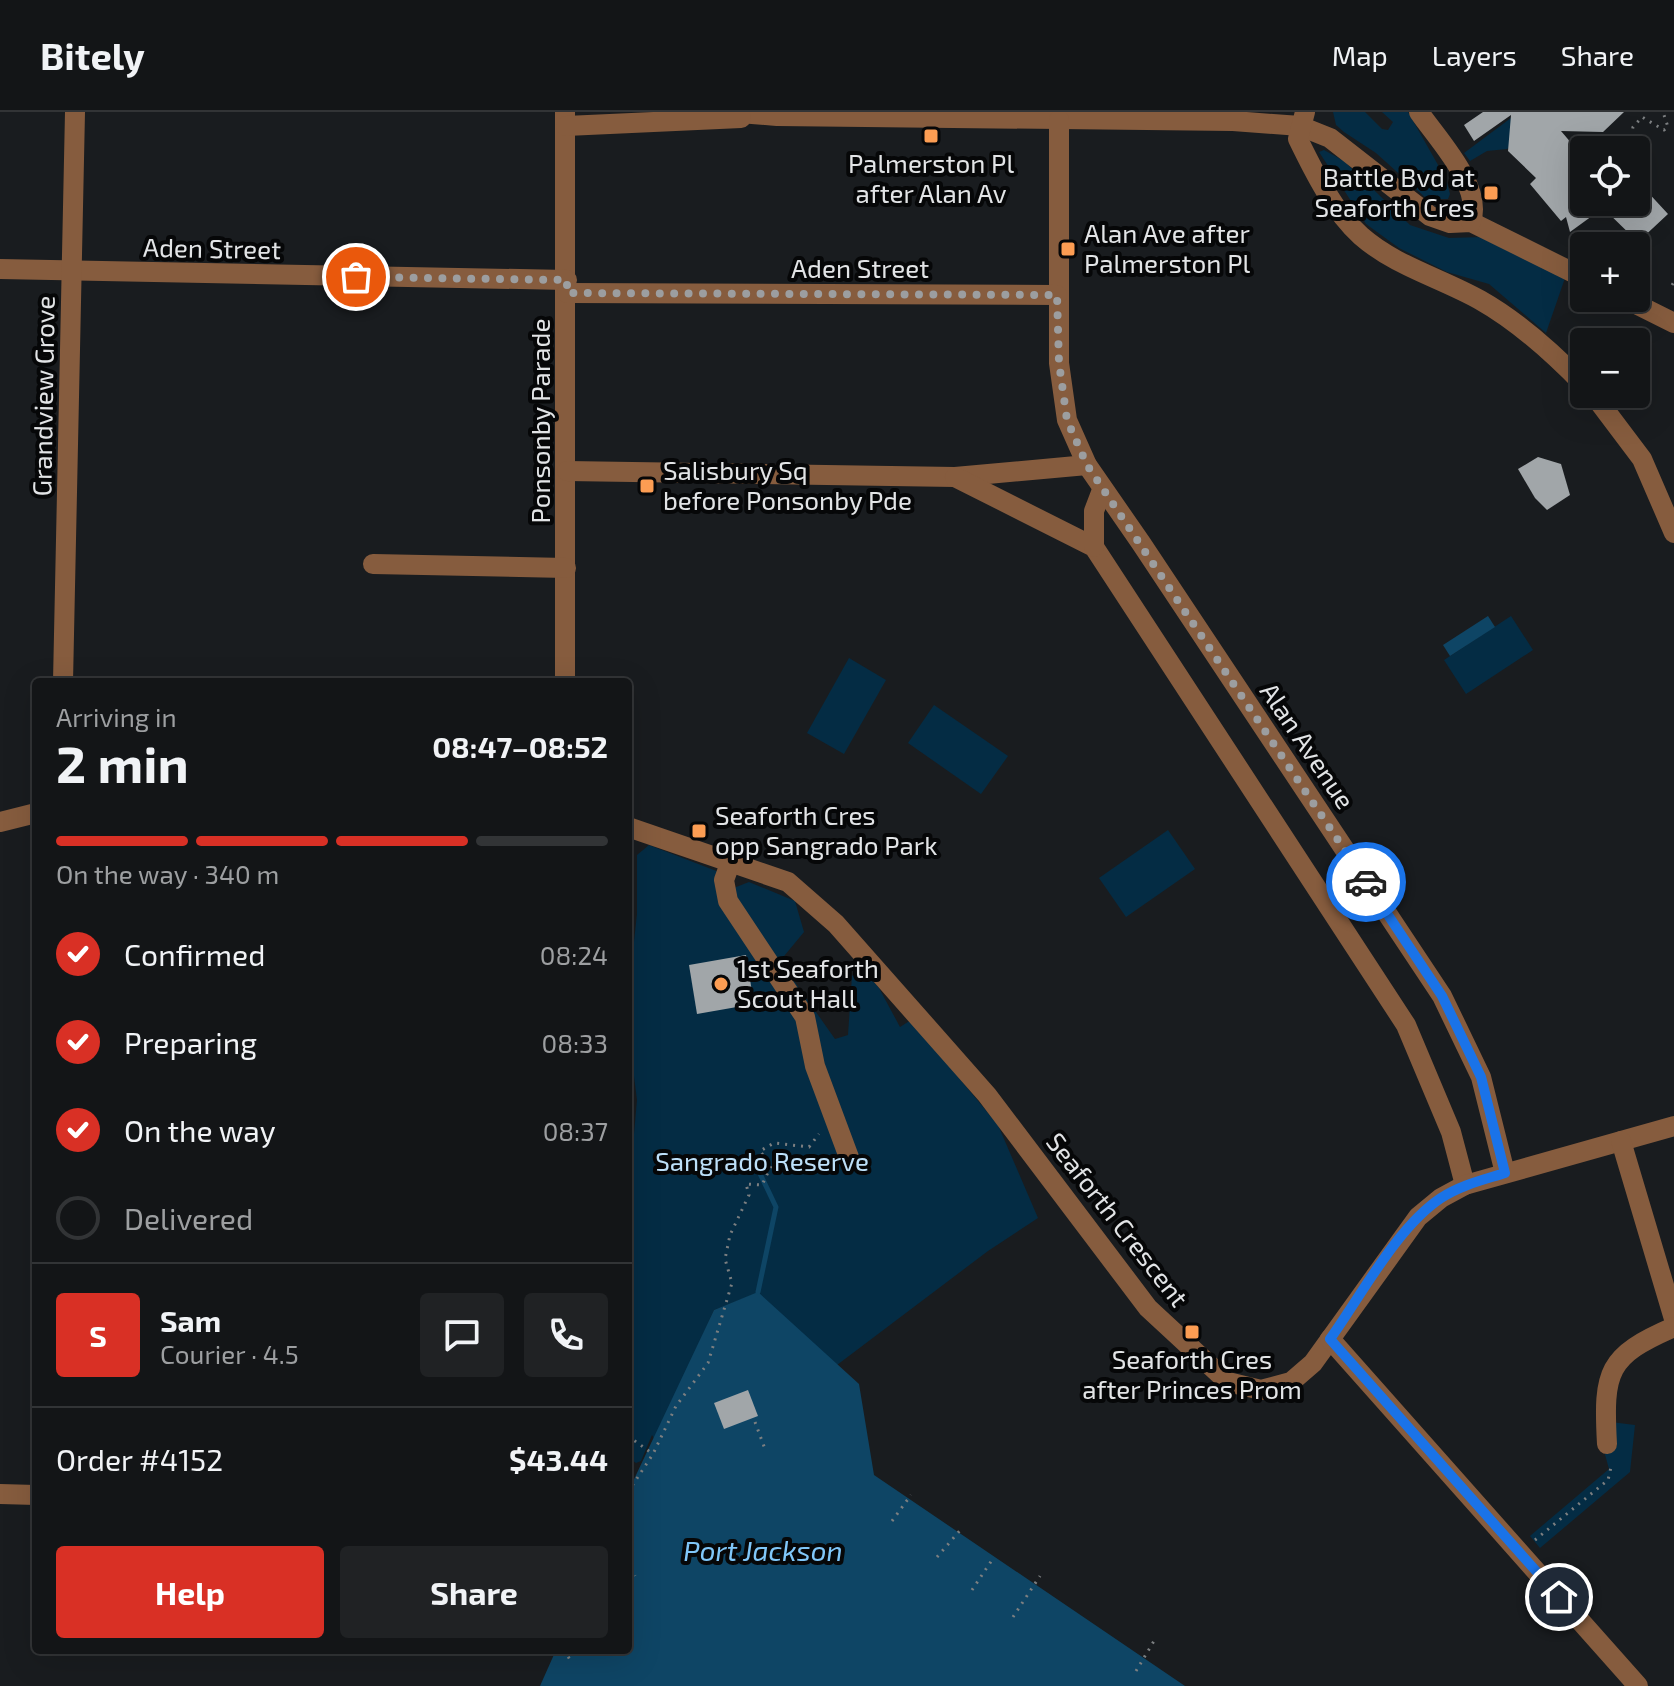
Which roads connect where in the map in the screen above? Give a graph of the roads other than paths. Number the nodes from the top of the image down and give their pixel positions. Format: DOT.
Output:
graph roads {
  1 [pos="75,112"];
  2 [pos="727,112"];
  3 [pos="1419,112"];
  4 [pos="777,116"];
  5 [pos="1080,116"];
  6 [pos="566,119"];
  7 [pos="1303,119"];
  8 [pos="1059,120"];
  9 [pos="1474,216"];
  10 [pos="0,269"];
  11 [pos="1570,270"];
  12 [pos="73,272"];
  13 [pos="567,287"];
  14 [pos="1057,295"];
  15 [pos="1650,311"];
  16 [pos="1674,323"];
  17 [pos="1570,371"];
  18 [pos="1604,408"];
  19 [pos="1087,465"];
  20 [pos="567,471"];
  21 [pos="955,477"];
  22 [pos="1102,490"];
  23 [pos="1674,533"];
  24 [pos="1094,547"];
  25 [pos="373,564"];
  26 [pos="566,568"];
  27 [pos="63,678"];
  28 [pos="565,678"];
  29 [pos="32,814"];
  30 [pos="0,822"];
  31 [pos="632,828"];
  32 [pos="731,861"];
  33 [pos="1674,1126"];
  34 [pos="1621,1141"];
  35 [pos="850,1160"];
  36 [pos="1505,1173"];
  37 [pos="1465,1185"];
  38 [pos="1674,1319"];
  39 [pos="1674,1327"];
  40 [pos="1330,1339"];
  41 [pos="1607,1444"];
  42 [pos="0,1494"];
  43 [pos="32,1495"];
  44 [pos="1638,1686"];
  1 -- 12 [label="street, Grandview Grove"];
  2 -- 4 [label="street"];
  3 -- 9 [label="street"];
  4 -- 6 [label="street"];
  4 -- 8 [label="street"];
  5 -- 7 [label="street"];
  5 -- 8 [label="street"];
  6 -- 13 [label="street, Ponsonby Parade"];
  7 -- 9 [label="street"];
  7 -- 17 [label="street"];
  8 -- 14 [label="street, Alan Avenue"];
  9 -- 11 [label="street"];
  10 -- 12 [label="street, Aden Street"];
  12 -- 13 [label="street, Aden Street"];
  12 -- 27 [label="street, Grandview Grove"];
  13 -- 14 [label="street, Aden Street"];
  13 -- 20 [label="street, Ponsonby Parade"];
  14 -- 19 [label="street, Alan Avenue"];
  15 -- 16 [label="street"];
  18 -- 23 [label="street"];
  19 -- 21 [label="street"];
  19 -- 22 [label="street, Alan Avenue"];
  20 -- 21 [label="street"];
  20 -- 26 [label="street, Ponsonby Parade"];
  21 -- 24 [label="street"];
  22 -- 24 [label="street"];
  22 -- 36 [label="street, Alan Avenue"];
  24 -- 37 [label="street"];
  25 -- 26 [label="street"];
  26 -- 28 [label="street, Ponsonby Parade"];
  29 -- 30 [label="street"];
  31 -- 32 [label="street, Seaforth Crescent"];
  32 -- 35 [label="street"];
  32 -- 40 [label="street, Seaforth Crescent"];
  33 -- 34 [label="street, Seaforth Crescent"];
  34 -- 36 [label="street, Seaforth Crescent"];
  34 -- 38 [label="street"];
  36 -- 37 [label="street, Seaforth Crescent"];
  37 -- 40 [label="street, Seaforth Crescent"];
  39 -- 41 [label="street"];
  40 -- 44 [label="street"];
  42 -- 43 [label="street"];
}
